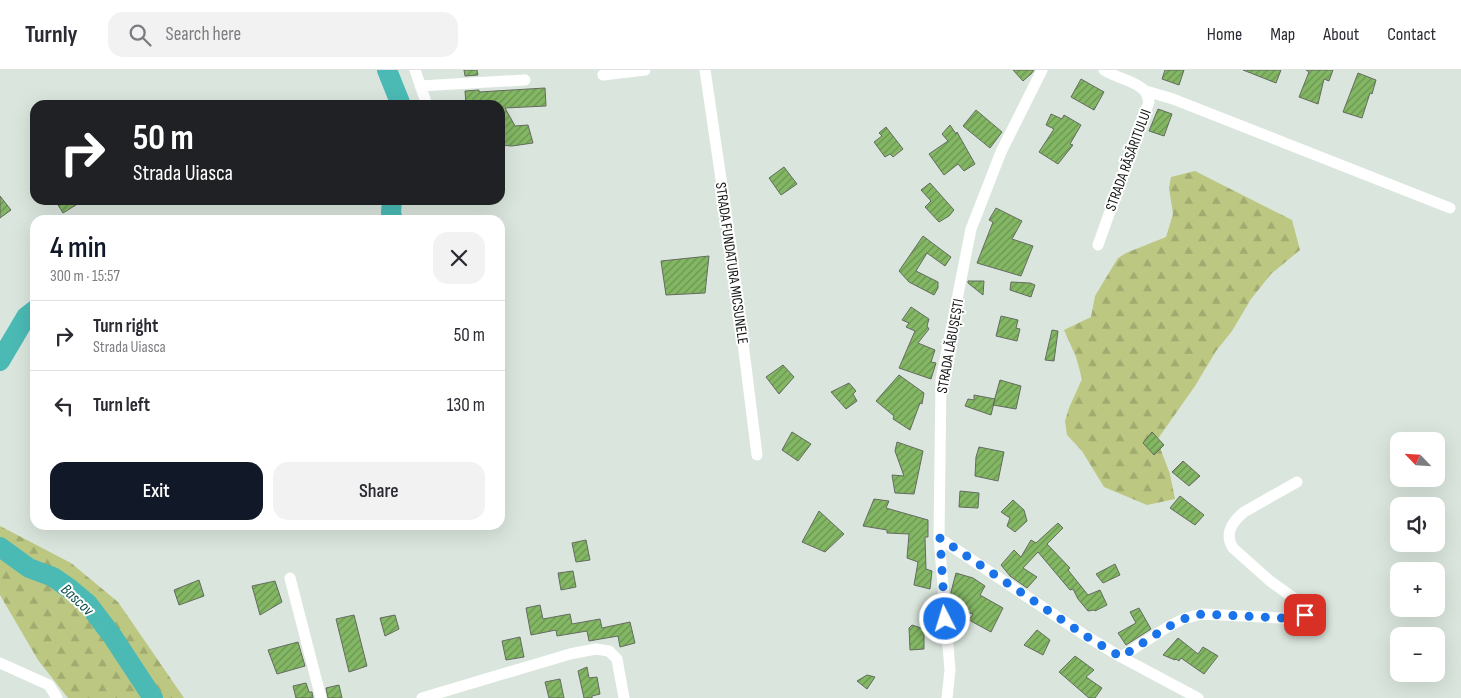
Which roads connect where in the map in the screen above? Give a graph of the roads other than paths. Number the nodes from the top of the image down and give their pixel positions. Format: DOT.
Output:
graph roads {
  1 [pos="415,70"];
  2 [pos="645,70"];
  3 [pos="705,70"];
  4 [pos="1042,70"];
  5 [pos="1104,70"];
  6 [pos="603,75"];
  7 [pos="525,80"];
  8 [pos="420,86"];
  9 [pos="1146,91"];
  10 [pos="425,100"];
  11 [pos="1450,208"];
  12 [pos="1098,245"];
  13 [pos="757,455"];
  14 [pos="1297,482"];
  15 [pos="940,538"];
  16 [pos="290,578"];
  17 [pos="1121,657"];
  18 [pos="0,663"];
  19 [pos="57,698"];
  20 [pos="322,698"];
  21 [pos="422,698"];
  22 [pos="624,698"];
  23 [pos="947,698"];
  24 [pos="1198,698"];
  1 -- 8 [label="street"];
  2 -- 6 [label="street"];
  3 -- 13 [label="street, STRADA FUNDATURA MICSUNELE"];
  4 -- 15 [label="street, STRADA LĂBUȘEȘTI"];
  5 -- 9 [label="street, STRADA RĂSĂRITULUI"];
  7 -- 8 [label="street"];
  8 -- 10 [label="street"];
  9 -- 11 [label="street"];
  9 -- 12 [label="street, STRADA RĂSĂRITULUI"];
  14 -- 17 [label="street"];
  15 -- 17 [label="street"];
  15 -- 23 [label="street, STRADA LĂBUȘEȘTI"];
  16 -- 20 [label="street"];
  17 -- 24 [label="street"];
  18 -- 19 [label="street"];
  21 -- 22 [label="street"];
}
